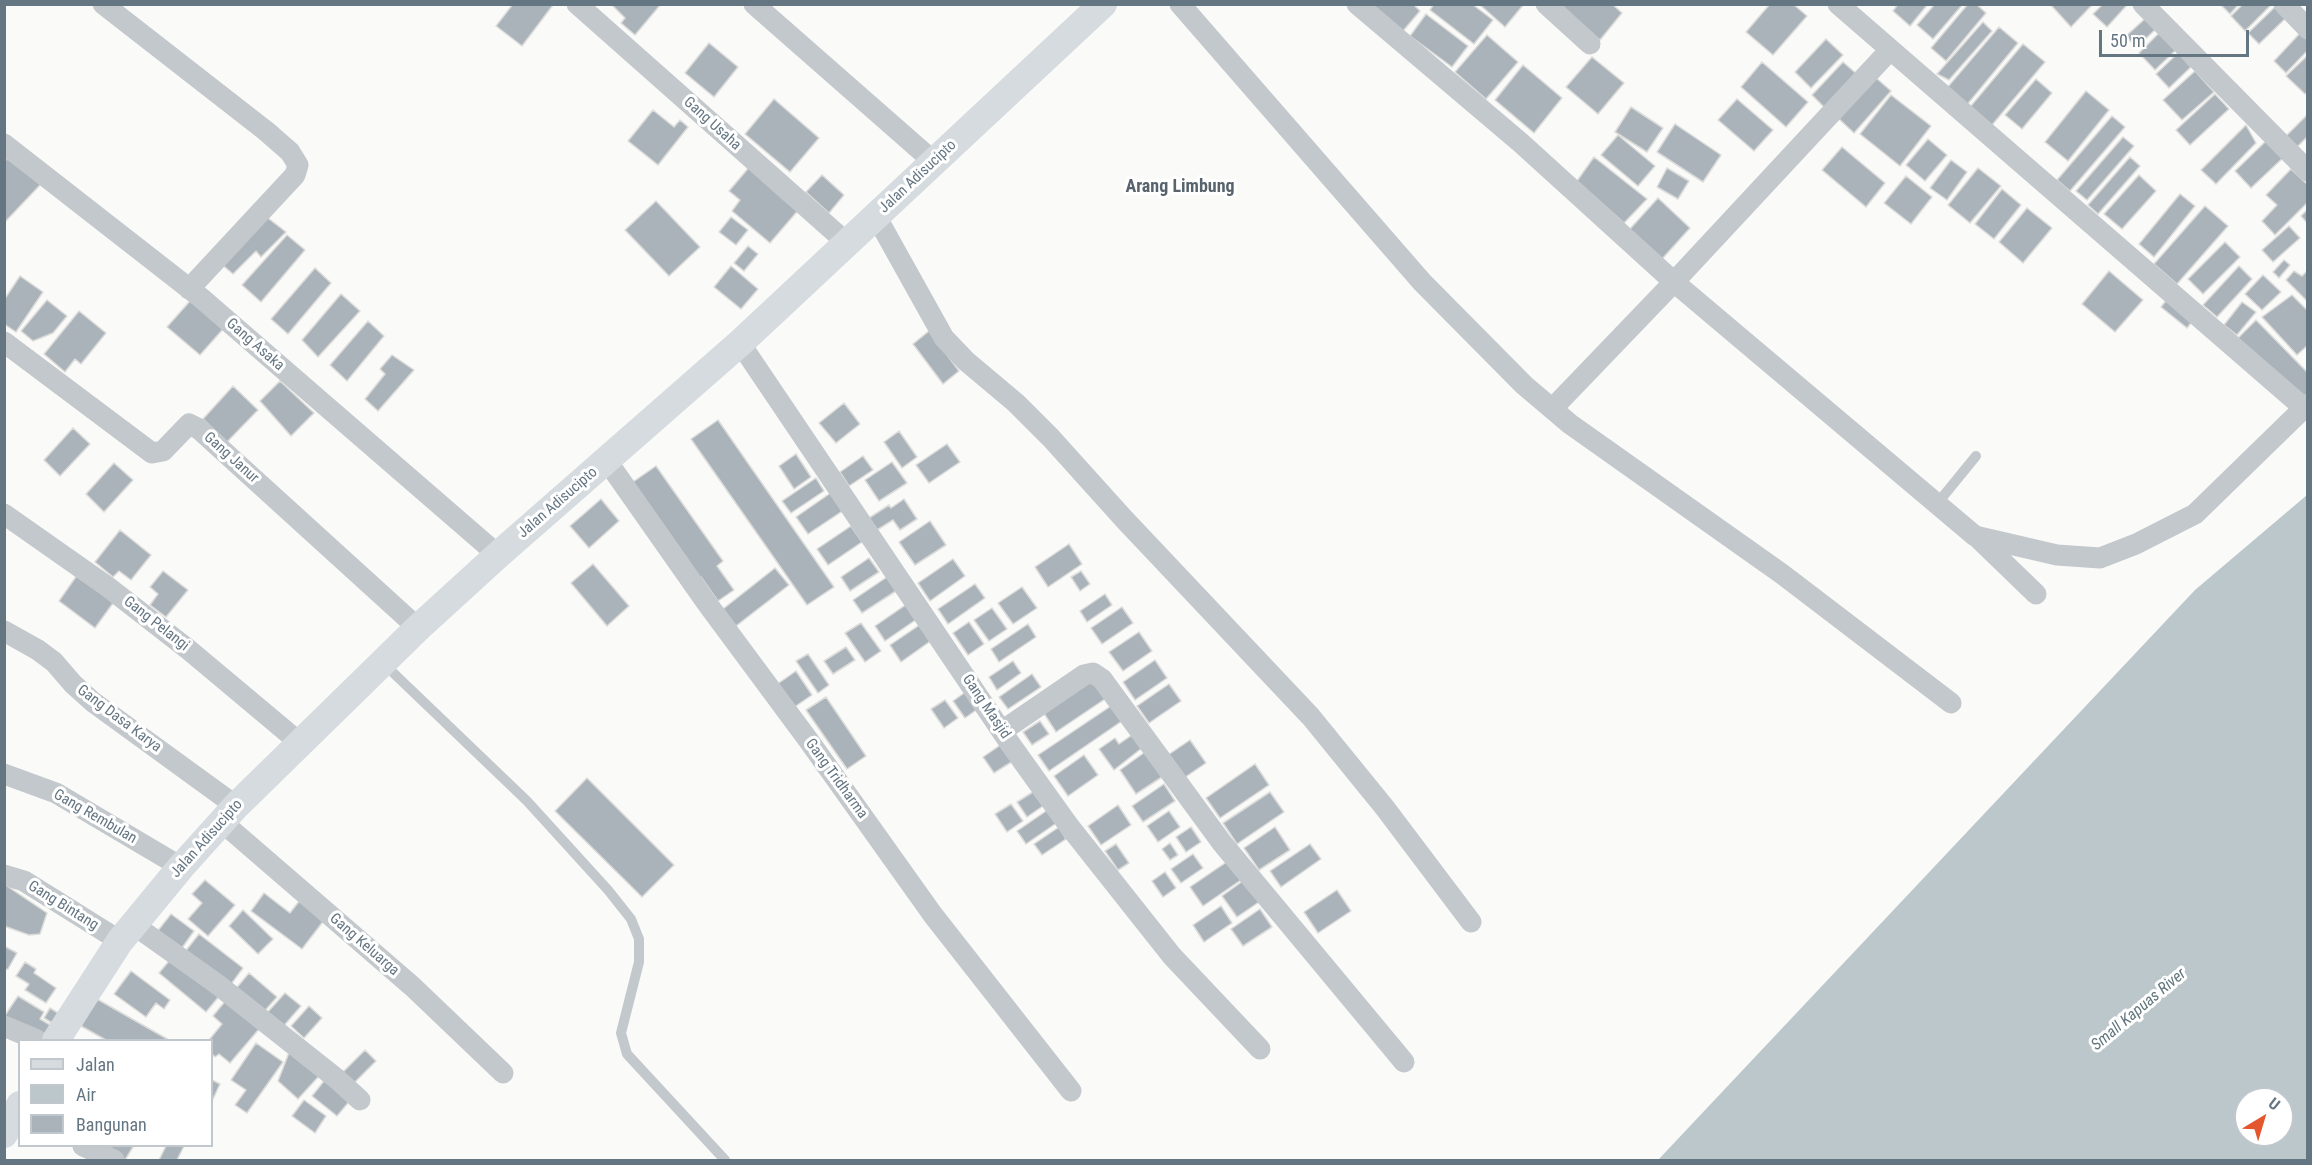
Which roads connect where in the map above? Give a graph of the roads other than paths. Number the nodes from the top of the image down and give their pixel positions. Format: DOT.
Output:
graph roads {
  1 [pos="103,4"];
  2 [pos="577,4"];
  3 [pos="754,4"];
  4 [pos="1180,4"];
  5 [pos="1357,4"];
  6 [pos="1546,4"];
  7 [pos="1838,4"];
  8 [pos="2143,4"];
  9 [pos="2284,4"];
  10 [pos="1097,6"];
  11 [pos="2307,29"];
  12 [pos="1590,44"];
  13 [pos="1890,50"];
  14 [pos="4,144"];
  15 [pos="934,162"];
  16 [pos="2307,171"];
  17 [pos="876,216"];
  18 [pos="847,243"];
  19 [pos="1674,282"];
  20 [pos="189,289"];
  21 [pos="4,342"];
  22 [pos="740,343"];
  23 [pos="2306,406"];
  24 [pos="1551,409"];
  25 [pos="1976,456"];
  26 [pos="607,461"];
  27 [pos="1936,505"];
  28 [pos="4,514"];
  29 [pos="1975,536"];
  30 [pos="498,555"];
  31 [pos="2036,594"];
  32 [pos="418,628"];
  33 [pos="4,631"];
  34 [pos="383,663"];
  35 [pos="1951,703"];
  36 [pos="1002,731"];
  37 [pos="300,743"];
  38 [pos="4,774"];
  39 [pos="229,814"];
  40 [pos="181,867"];
  41 [pos="4,875"];
  42 [pos="1471,922"];
  43 [pos="127,933"];
  44 [pos="4,1026"];
  45 [pos="33,1039"];
  46 [pos="57,1039"];
  47 [pos="1260,1049"];
  48 [pos="1404,1062"];
  49 [pos="503,1073"];
  50 [pos="1071,1091"];
  51 [pos="360,1100"];
  52 [pos="85,1147"];
  53 [pos="114,1161"];
  54 [pos="725,1161"];
  1 -- 20 [label="street"];
  2 -- 18 [label="street, Gang Usaha"];
  3 -- 15 [label="street"];
  4 -- 24 [label="street"];
  5 -- 19 [label="street"];
  6 -- 12 [label="street"];
  7 -- 13 [label="street"];
  8 -- 16 [label="street"];
  9 -- 11 [label="street"];
  10 -- 15 [label="main road, Jalan Adisucipto"];
  13 -- 19 [label="street"];
  13 -- 23 [label="street"];
  14 -- 20 [label="street, Gang Asaka"];
  15 -- 17 [label="main road, Jalan Adisucipto"];
  17 -- 18 [label="main road, Jalan Adisucipto"];
  17 -- 42 [label="street"];
  18 -- 22 [label="main road, Jalan Adisucipto"];
  19 -- 24 [label="street"];
  19 -- 27 [label="street"];
  20 -- 30 [label="street, Gang Asaka"];
  21 -- 32 [label="street, Gang Janur"];
  22 -- 26 [label="main road, Jalan Adisucipto"];
  22 -- 36 [label="street, Gang Masjid"];
  23 -- 29 [label="street"];
  24 -- 35 [label="street"];
  25 -- 27 [label="lane"];
  26 -- 30 [label="main road, Jalan Adisucipto"];
  26 -- 50 [label="street, Gang Tridharma"];
  27 -- 29 [label="street"];
  28 -- 37 [label="street, Gang Pelangi"];
  29 -- 31 [label="street"];
  30 -- 32 [label="main road, Jalan Adisucipto"];
  32 -- 34 [label="main road, Jalan Adisucipto"];
  33 -- 39 [label="street, Gang Dasa Karya"];
  34 -- 37 [label="main road, Jalan Adisucipto"];
  34 -- 54 [label="lane"];
  36 -- 47 [label="street, Gang Masjid"];
  36 -- 48 [label="street"];
  37 -- 39 [label="main road, Jalan Adisucipto"];
  38 -- 40 [label="street, Gang Rembulan"];
  39 -- 40 [label="main road, Jalan Adisucipto"];
  39 -- 49 [label="street, Gang Keluarga"];
  40 -- 43 [label="main road, Jalan Adisucipto"];
  41 -- 43 [label="street, Gang Bintang"];
  43 -- 46 [label="main road, Jalan Adisucipto"];
  43 -- 51 [label="street, Gang Bintang"];
  44 -- 45 [label="street"];
  52 -- 53 [label="street"];
}
